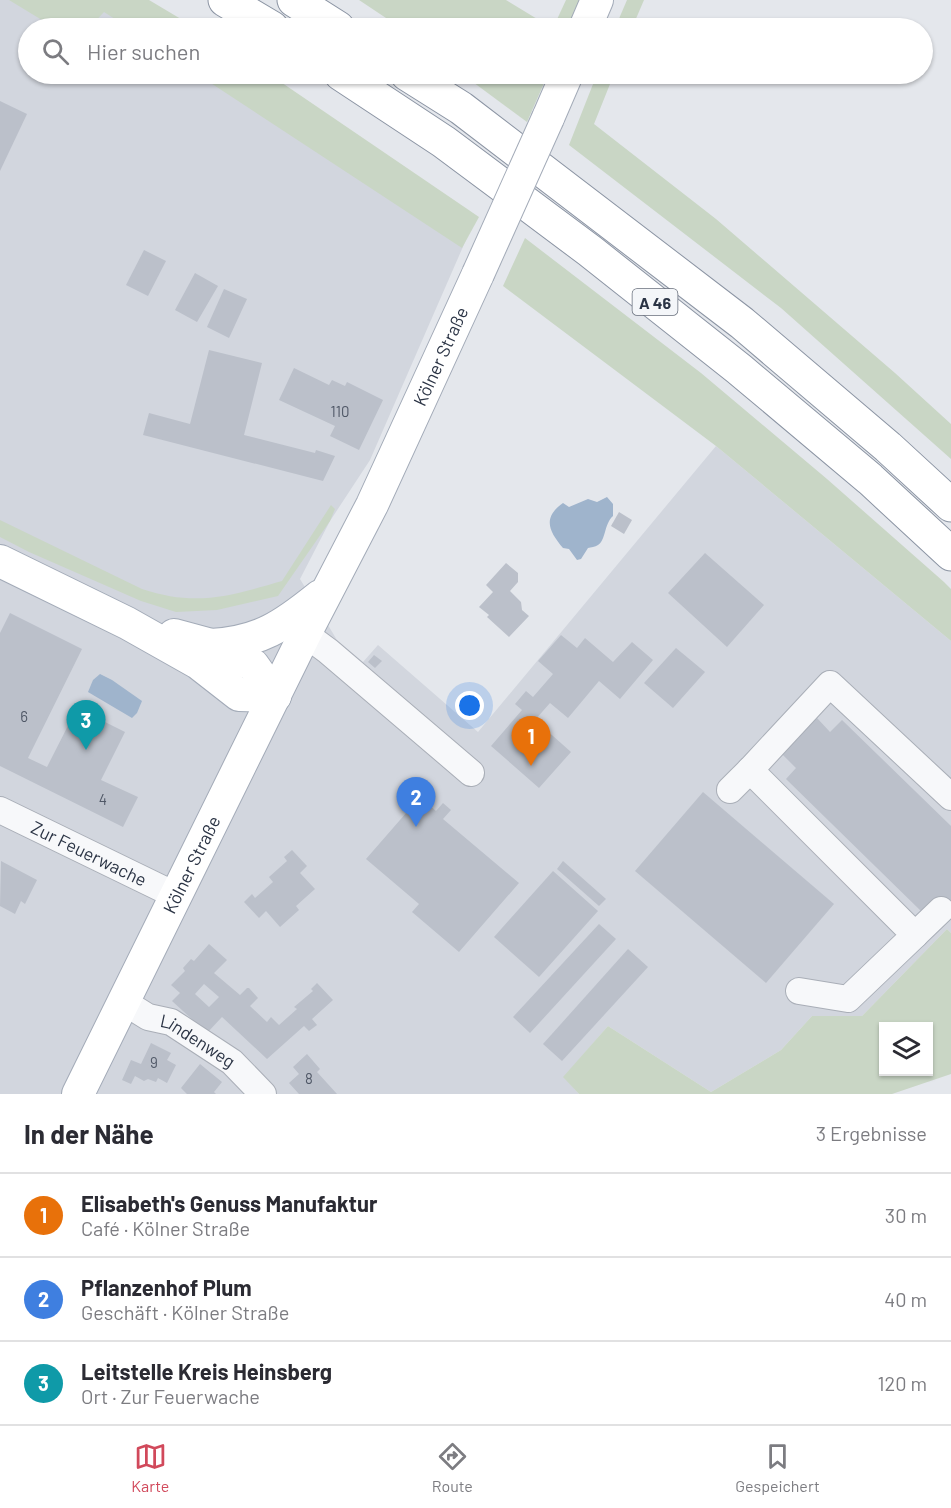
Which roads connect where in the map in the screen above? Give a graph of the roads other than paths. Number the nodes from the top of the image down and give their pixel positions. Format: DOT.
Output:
graph roads {
  1 [pos="225,0"];
  2 [pos="294,0"];
  3 [pos="597,0"];
  4 [pos="255,18"];
  5 [pos="322,18"];
  6 [pos="589,18"];
  7 [pos="356,84"];
  8 [pos="423,84"];
  9 [pos="563,84"];
  10 [pos="951,505"];
  11 [pos="951,554"];
  12 [pos="0,561"];
  13 [pos="328,590"];
  14 [pos="127,623"];
  15 [pos="304,634"];
  16 [pos="211,645"];
  17 [pos="275,696"];
  18 [pos="750,770"];
  19 [pos="471,773"];
  20 [pos="730,790"];
  21 [pos="951,796"];
  22 [pos="0,810"];
  23 [pos="177,896"];
  24 [pos="941,910"];
  25 [pos="915,934"];
  26 [pos="799,991"];
  27 [pos="124,1002"];
  28 [pos="78,1094"];
  29 [pos="263,1094"];
  1 -- 4 [label="highway"];
  2 -- 5 [label="highway"];
  3 -- 6 [label="main road"];
  7 -- 11 [label="highway, A 46"];
  8 -- 10 [label="highway, A 46"];
  9 -- 13 [label="main road, Kölner Straße, bridge"];
  12 -- 14 [label="main road"];
  13 -- 15 [label="main road, Kölner Straße"];
  13 -- 16 [label="main road"];
  14 -- 16 [label="main road"];
  14 -- 17 [label="main road"];
  15 -- 17 [label="main road, Kölner Straße"];
  15 -- 19 [label="street"];
  16 -- 17 [label="main road"];
  17 -- 23 [label="main road, Kölner Straße"];
  18 -- 20 [label="street"];
  18 -- 21 [label="street"];
  18 -- 25 [label="street"];
  22 -- 23 [label="street, Zur Feuerwache"];
  23 -- 27 [label="main road, Kölner Straße"];
  24 -- 25 [label="street"];
  25 -- 26 [label="street"];
  27 -- 28 [label="main road, Kölner Straße"];
  27 -- 29 [label="street, Lindenweg"];
}
